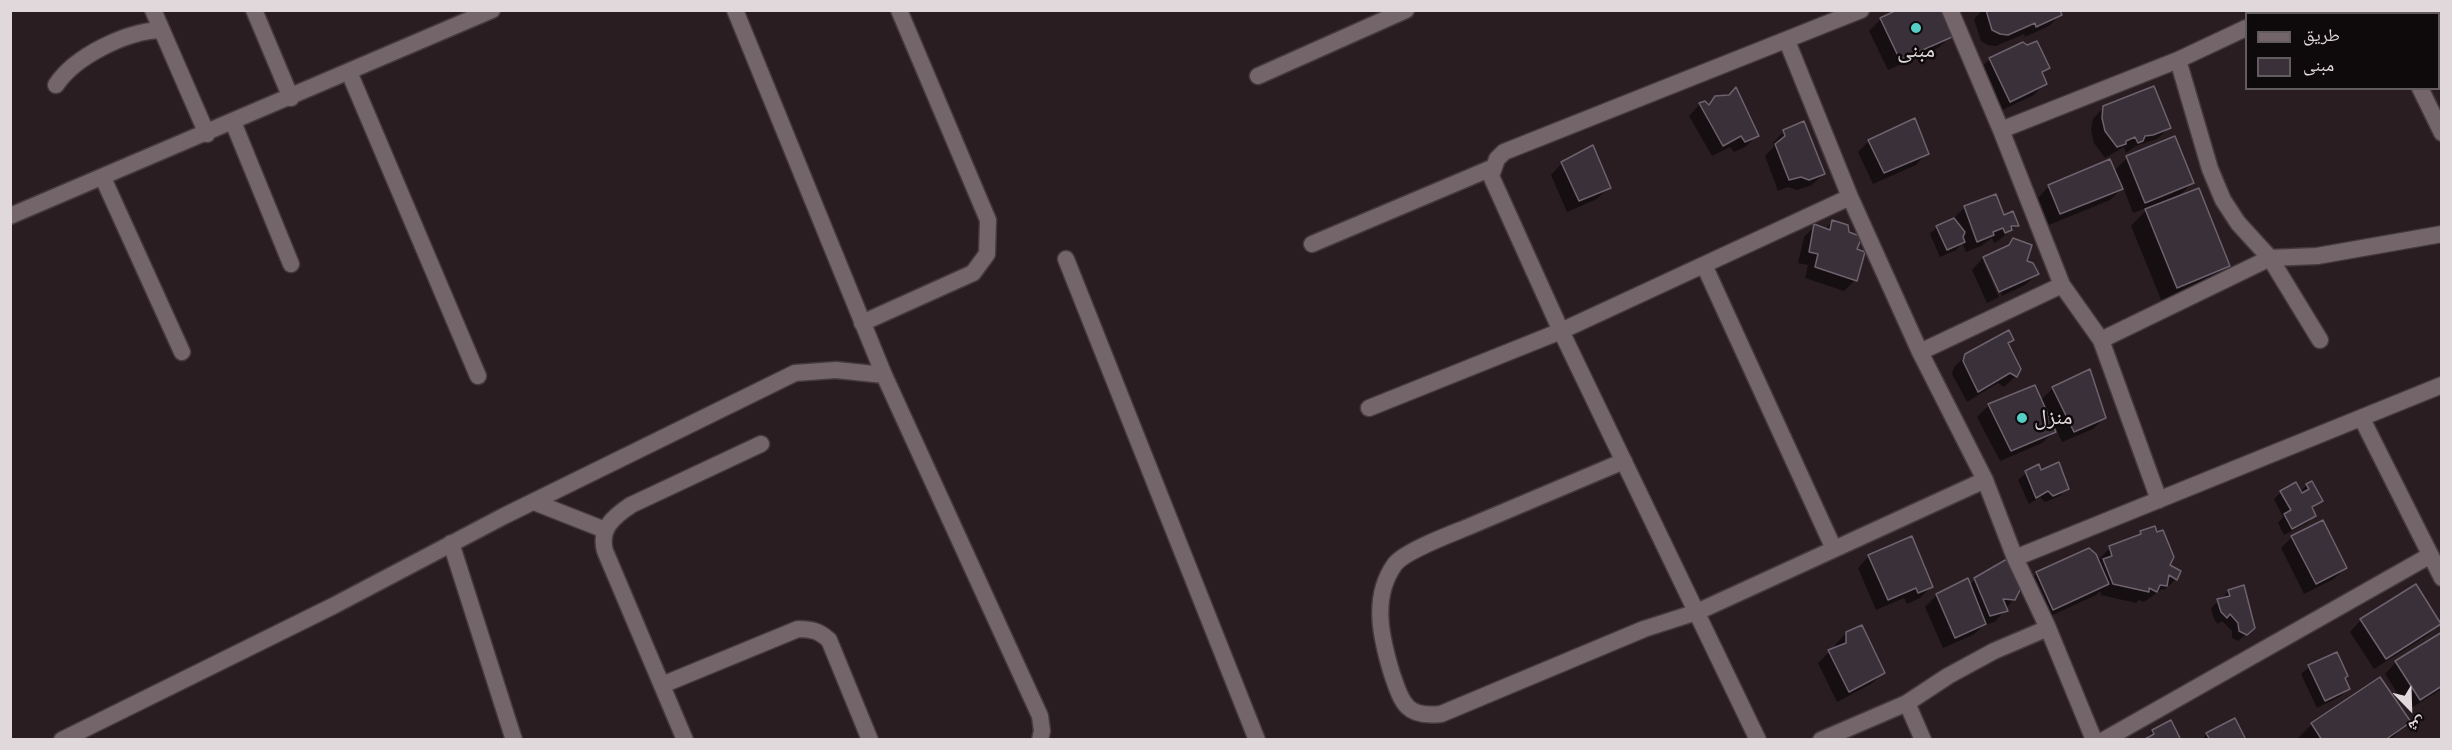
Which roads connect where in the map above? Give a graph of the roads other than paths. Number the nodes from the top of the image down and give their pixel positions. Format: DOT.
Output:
graph roads {
  1 [pos="153,10"];
  2 [pos="254,10"];
  3 [pos="735,10"];
  4 [pos="899,10"];
  5 [pos="1406,10"];
  6 [pos="1862,10"];
  7 [pos="1950,10"];
  8 [pos="491,11"];
  9 [pos="2245,29"];
  10 [pos="161,30"];
  11 [pos="1787,41"];
  12 [pos="2178,60"];
  13 [pos="349,72"];
  14 [pos="1258,76"];
  15 [pos="56,85"];
  16 [pos="2421,90"];
  17 [pos="291,98"];
  18 [pos="233,123"];
  19 [pos="2001,130"];
  20 [pos="2442,133"];
  21 [pos="207,134"];
  22 [pos="1494,167"];
  23 [pos="102,178"];
  24 [pos="1850,197"];
  25 [pos="10,216"];
  26 [pos="2442,234"];
  27 [pos="1312,244"];
  28 [pos="2270,258"];
  29 [pos="1066,259"];
  30 [pos="291,264"];
  31 [pos="1704,265"];
  32 [pos="2062,285"];
  33 [pos="862,323"];
  34 [pos="1562,331"];
  35 [pos="2101,340"];
  36 [pos="2320,340"];
  37 [pos="1920,351"];
  38 [pos="182,352"];
  39 [pos="884,375"];
  40 [pos="478,376"];
  41 [pos="2442,385"];
  42 [pos="1369,408"];
  43 [pos="2362,418"];
  44 [pos="761,444"];
  45 [pos="1624,461"];
  46 [pos="1985,480"];
  47 [pos="2159,500"];
  48 [pos="534,502"];
  49 [pos="605,530"];
  50 [pos="451,543"];
  51 [pos="1834,549"];
  52 [pos="2429,556"];
  53 [pos="2015,558"];
  54 [pos="2442,578"];
  55 [pos="1696,612"];
  56 [pos="2048,628"];
  57 [pos="662,685"];
  58 [pos="1907,703"];
  59 [pos="62,740"];
  60 [pos="514,740"];
  61 [pos="686,740"];
  62 [pos="870,740"];
  63 [pos="1040,740"];
  64 [pos="1257,740"];
  65 [pos="1758,740"];
  66 [pos="1821,740"];
  67 [pos="1923,740"];
  68 [pos="2094,740"];
  69 [pos="2104,740"];
  1 -- 10 [label="street"];
  2 -- 17 [label="street"];
  3 -- 33 [label="street"];
  4 -- 33 [label="street"];
  5 -- 14 [label="street"];
  6 -- 11 [label="street"];
  7 -- 19 [label="street"];
  8 -- 13 [label="street"];
  9 -- 12 [label="street"];
  10 -- 15 [label="street"];
  10 -- 21 [label="street"];
  11 -- 22 [label="street"];
  11 -- 24 [label="street"];
  12 -- 19 [label="street"];
  12 -- 28 [label="street"];
  13 -- 17 [label="street"];
  13 -- 40 [label="street"];
  16 -- 20 [label="street"];
  17 -- 18 [label="street"];
  18 -- 21 [label="street"];
  18 -- 30 [label="street"];
  19 -- 32 [label="street"];
  21 -- 23 [label="street"];
  22 -- 27 [label="street"];
  22 -- 34 [label="street"];
  23 -- 25 [label="street"];
  23 -- 38 [label="street"];
  24 -- 31 [label="street"];
  24 -- 37 [label="street"];
  26 -- 28 [label="street"];
  28 -- 35 [label="street"];
  28 -- 36 [label="street"];
  29 -- 64 [label="street"];
  31 -- 34 [label="street"];
  31 -- 51 [label="street"];
  32 -- 35 [label="street"];
  32 -- 37 [label="street"];
  33 -- 39 [label="street"];
  34 -- 42 [label="street"];
  34 -- 45 [label="street"];
  35 -- 47 [label="street"];
  37 -- 46 [label="street"];
  39 -- 48 [label="street"];
  39 -- 63 [label="street"];
  41 -- 43 [label="street"];
  43 -- 47 [label="street"];
  43 -- 52 [label="street"];
  44 -- 49 [label="street"];
  45 -- 55 [label="street"];
  45 -- 55 [label="street"];
  46 -- 51 [label="street"];
  46 -- 53 [label="street"];
  47 -- 53 [label="street"];
  48 -- 49 [label="street"];
  48 -- 50 [label="street"];
  49 -- 57 [label="street"];
  50 -- 59 [label="street"];
  50 -- 60 [label="street"];
  51 -- 55 [label="street"];
  52 -- 54 [label="street"];
  52 -- 69 [label="street"];
  53 -- 56 [label="street"];
  55 -- 65 [label="street"];
  56 -- 58 [label="street"];
  56 -- 68 [label="street"];
  57 -- 61 [label="street"];
  57 -- 62 [label="street"];
  58 -- 66 [label="street"];
  58 -- 67 [label="street"];
}
